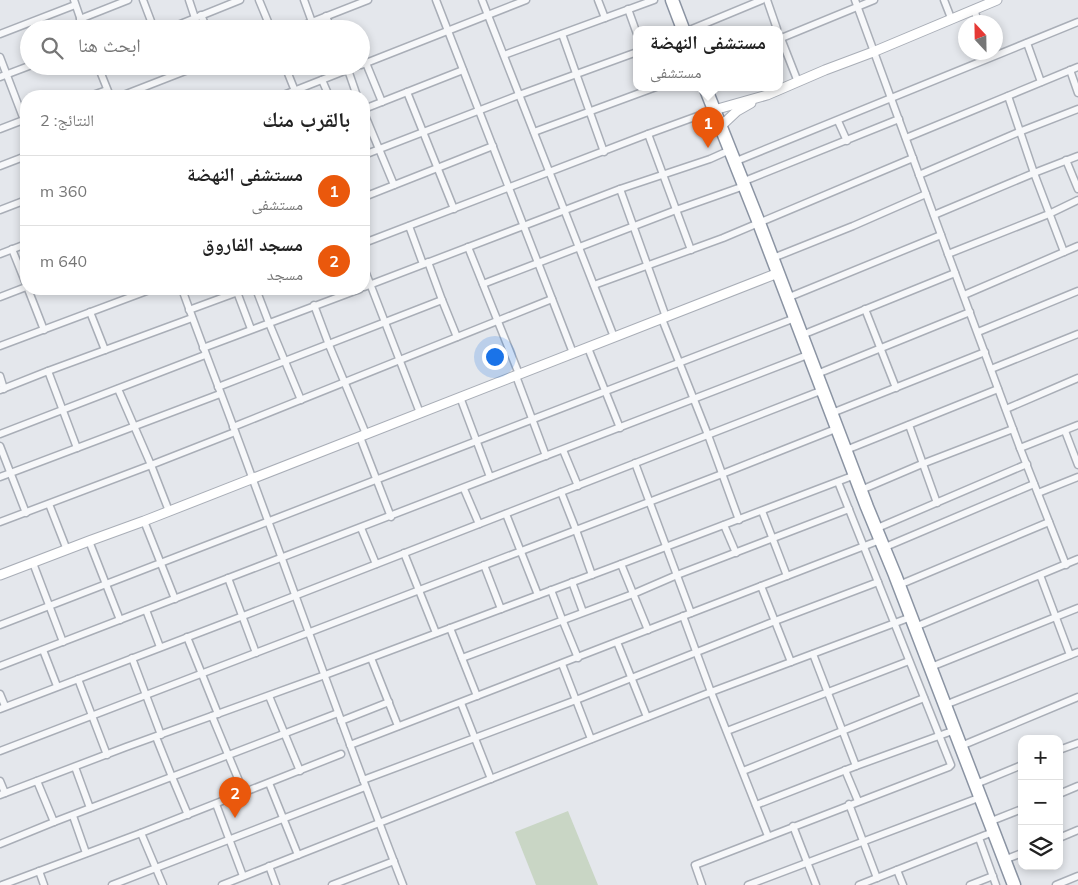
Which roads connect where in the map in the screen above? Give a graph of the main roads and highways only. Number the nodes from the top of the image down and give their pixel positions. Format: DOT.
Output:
graph roads {
  1 [pos="672,0"];
  2 [pos="682,26"];
  3 [pos="707,91"];
  4 [pos="1014,885"];
  1 -- 2 [label="highway"];
  3 -- 4 [label="highway"];
}
